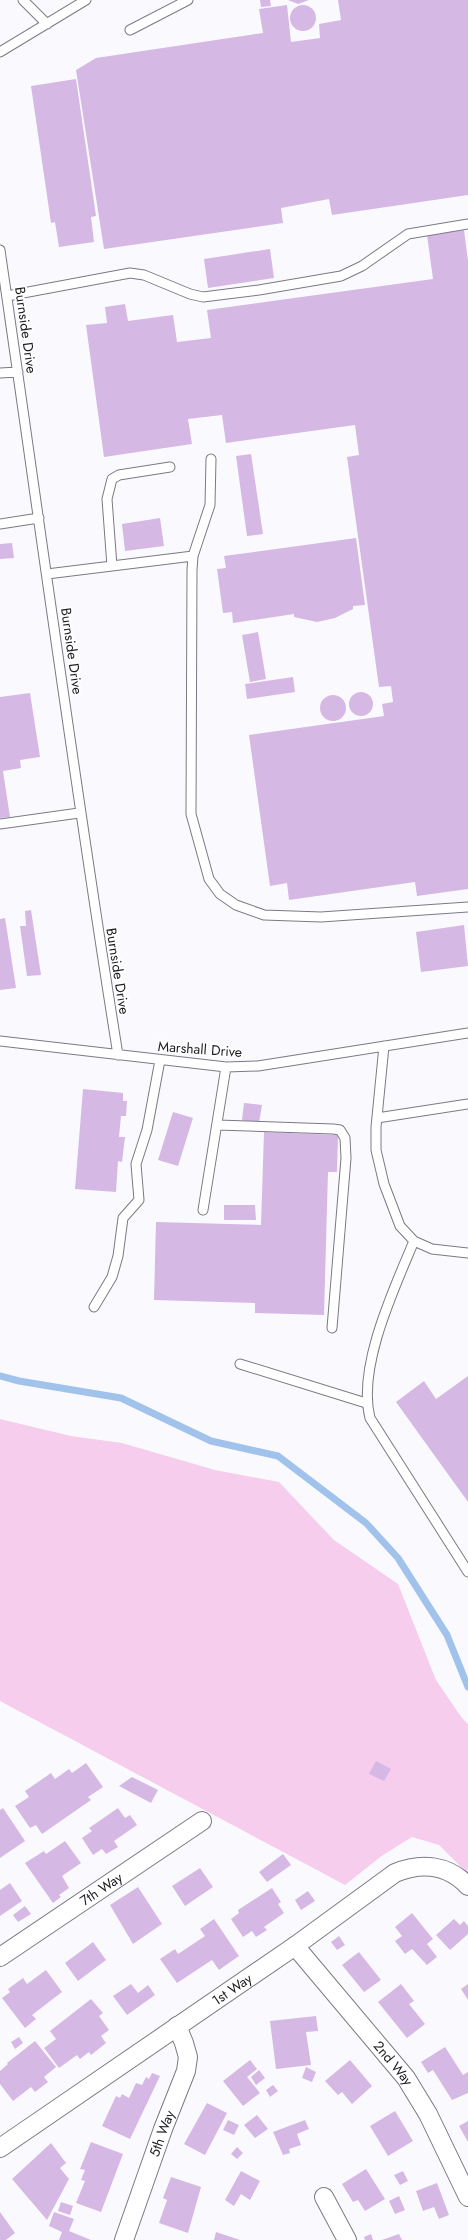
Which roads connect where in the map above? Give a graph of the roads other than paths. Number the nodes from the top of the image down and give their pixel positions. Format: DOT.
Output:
graph roads {
  1 [pos="23,0"];
  2 [pos="86,0"];
  3 [pos="188,0"];
  4 [pos="177,2"];
  5 [pos="47,24"];
  6 [pos="130,30"];
  7 [pos="0,52"];
  8 [pos="468,224"];
  9 [pos="0,250"];
  10 [pos="7,296"];
  11 [pos="18,372"];
  12 [pos="0,373"];
  13 [pos="211,458"];
  14 [pos="170,467"];
  15 [pos="39,518"];
  16 [pos="0,524"];
  17 [pos="193,556"];
  18 [pos="112,566"];
  19 [pos="47,574"];
  20 [pos="79,813"];
  21 [pos="0,824"];
  22 [pos="468,907"];
  23 [pos="468,1033"];
  24 [pos="0,1041"];
  25 [pos="384,1046"];
  26 [pos="118,1055"];
  27 [pos="160,1060"];
  28 [pos="226,1067"];
  29 [pos="468,1104"];
  30 [pos="377,1118"];
  31 [pos="217,1126"];
  32 [pos="203,1210"];
  33 [pos="414,1241"];
  34 [pos="468,1253"];
  35 [pos="94,1308"];
  36 [pos="332,1328"];
  37 [pos="240,1364"];
  38 [pos="366,1403"];
  39 [pos="468,1572"];
  40 [pos="202,1821"];
  41 [pos="468,1886"];
  42 [pos="295,1946"];
  43 [pos="0,1957"];
  44 [pos="177,2026"];
  45 [pos="0,2148"];
  46 [pos="324,2197"];
  47 [pos="468,2197"];
  48 [pos="124,2240"];
  49 [pos="347,2240"];
  1 -- 5 [label="lane"];
  2 -- 5 [label="lane"];
  3 -- 4 [label="lane"];
  4 -- 6 [label="lane"];
  5 -- 7 [label="lane"];
  8 -- 10 [label="lane"];
  9 -- 10 [label="lane, Burnside Drive"];
  10 -- 11 [label="lane, Burnside Drive"];
  11 -- 12 [label="lane"];
  11 -- 15 [label="lane, Burnside Drive"];
  13 -- 17 [label="lane"];
  14 -- 18 [label="lane"];
  15 -- 16 [label="lane"];
  15 -- 19 [label="lane, Burnside Drive"];
  17 -- 18 [label="lane"];
  17 -- 22 [label="lane"];
  18 -- 19 [label="lane"];
  19 -- 20 [label="lane, Burnside Drive"];
  20 -- 21 [label="lane"];
  20 -- 26 [label="lane, Burnside Drive"];
  23 -- 25 [label="lane, Marshall Drive"];
  24 -- 26 [label="lane, Marshall Drive"];
  25 -- 28 [label="lane, Marshall Drive"];
  25 -- 30 [label="lane"];
  26 -- 27 [label="lane, Marshall Drive"];
  27 -- 28 [label="lane, Marshall Drive"];
  27 -- 35 [label="lane"];
  28 -- 31 [label="lane"];
  29 -- 30 [label="lane"];
  30 -- 33 [label="lane"];
  31 -- 32 [label="lane"];
  31 -- 36 [label="lane"];
  33 -- 34 [label="lane"];
  33 -- 38 [label="lane"];
  37 -- 38 [label="lane"];
  38 -- 39 [label="lane"];
  40 -- 43 [label="street, 7th Way"];
  41 -- 42 [label="street, 1st Way"];
  42 -- 44 [label="street, 1st Way"];
  42 -- 47 [label="street, 2nd Way"];
  44 -- 45 [label="street, 1st Way"];
  44 -- 48 [label="street, 5th Way"];
  46 -- 49 [label="street"];
}
